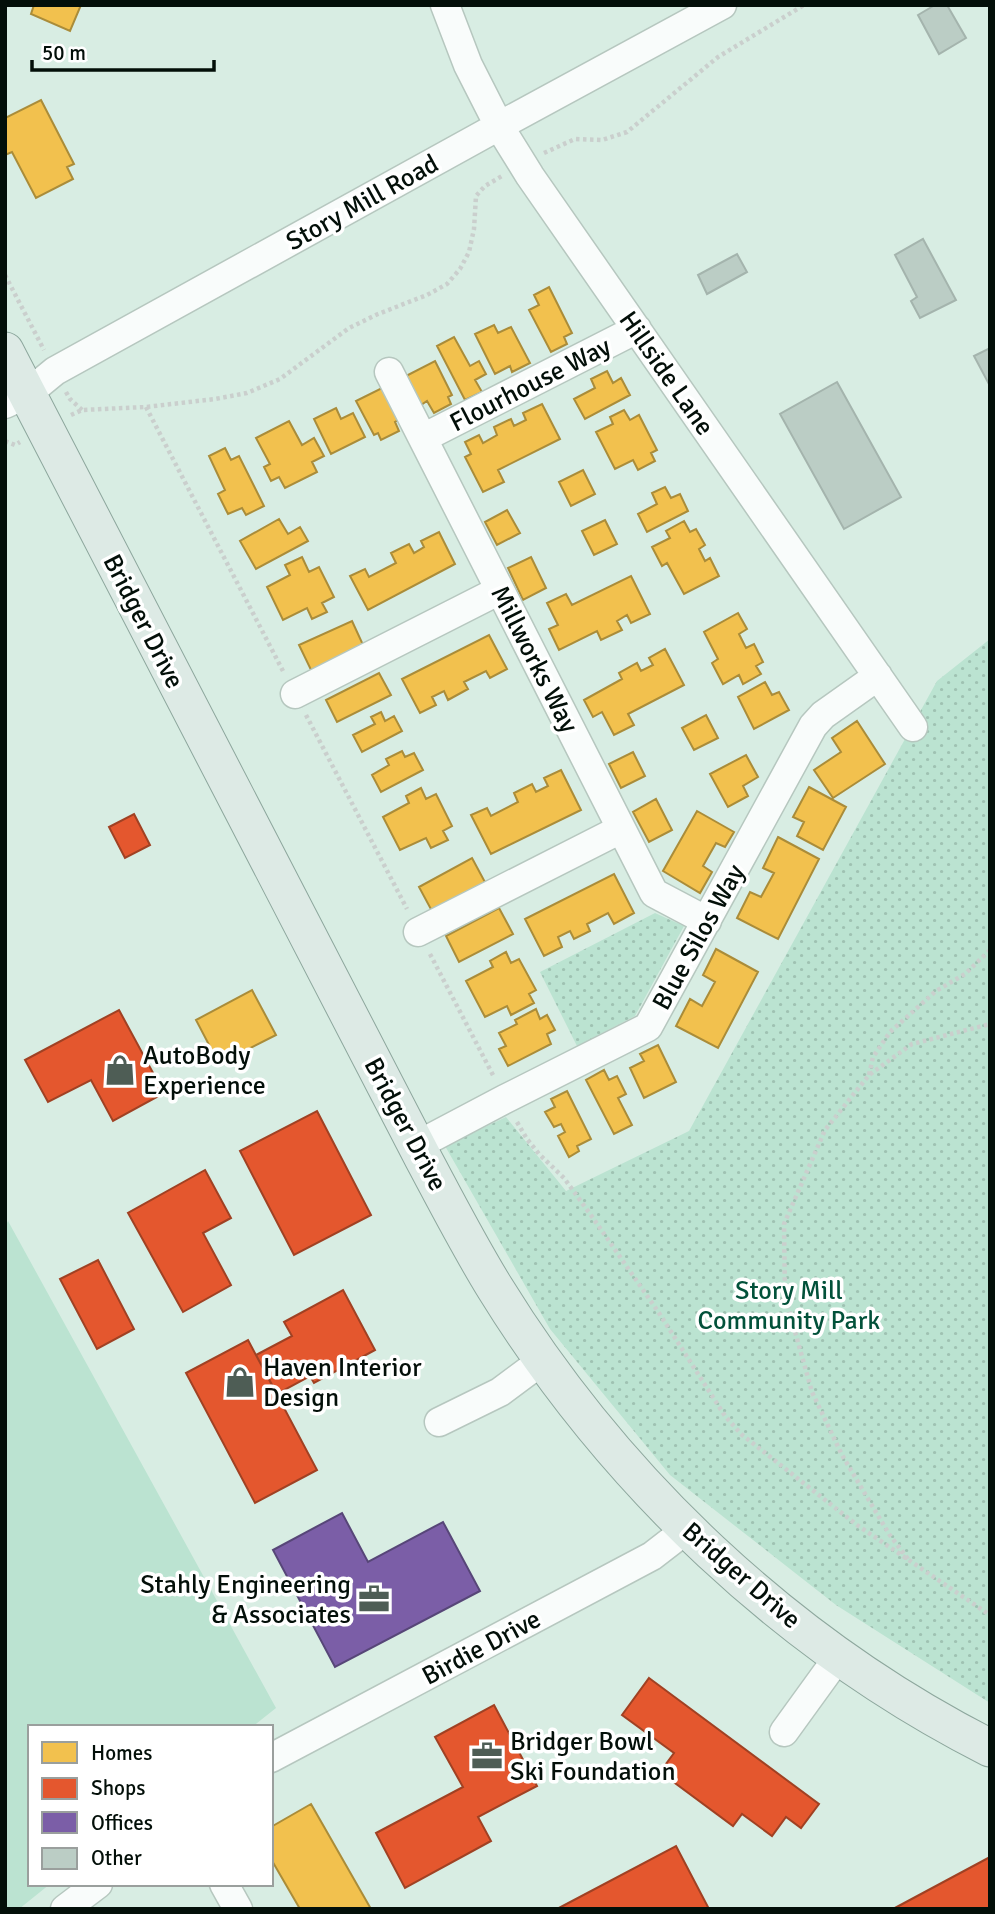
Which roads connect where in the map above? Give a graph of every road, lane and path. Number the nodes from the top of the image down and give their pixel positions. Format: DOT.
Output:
graph roads {
  1 [pos="445,5"];
  2 [pos="723,5"];
  3 [pos="804,5"];
  4 [pos="499,126"];
  5 [pos="523,164"];
  6 [pos="5,275"];
  7 [pos="637,329"];
  8 [pos="5,351"];
  9 [pos="55,371"];
  10 [pos="389,372"];
  11 [pos="16,399"];
  12 [pos="146,407"];
  13 [pos="423,438"];
  14 [pos="500,590"];
  15 [pos="878,676"];
  16 [pos="295,694"];
  17 [pos="913,727"];
  18 [pos="621,829"];
  19 [pos="707,921"];
  20 [pos="418,932"];
  21 [pos="990,950"];
  22 [pos="990,1024"];
  23 [pos="869,1076"];
  24 [pos="505,1099"];
  25 [pos="416,1146"];
  26 [pos="543,1360"];
  27 [pos="439,1422"];
  28 [pos="687,1529"];
  29 [pos="911,1563"];
  30 [pos="990,1612"];
  31 [pos="839,1656"];
  32 [pos="783,1732"];
  33 [pos="990,1748"];
  34 [pos="273,1757"];
  35 [pos="95,1886"];
  36 [pos="225,1886"];
  37 [pos="66,1908"];
  38 [pos="238,1909"];
  1 -- 4 [label="street, Hillside Lane"];
  2 -- 4 [label="street, Story Mill Road"];
  3 -- 5 [label="path"];
  4 -- 5 [label="street, Hillside Lane"];
  4 -- 9 [label="street, Story Mill Road"];
  5 -- 7 [label="street, Hillside Lane"];
  5 -- 12 [label="path"];
  6 -- 9 [label="path"];
  7 -- 13 [label="street, Flourhouse Way"];
  7 -- 15 [label="street, Hillside Lane"];
  8 -- 11 [label="main road, Bridger Drive"];
  9 -- 11 [label="street, Story Mill Road"];
  9 -- 12 [label="path"];
  10 -- 13 [label="street, Millworks Way"];
  11 -- 25 [label="main road, Bridger Drive"];
  12 -- 16 [label="path"];
  13 -- 14 [label="street, Millworks Way"];
  14 -- 16 [label="street"];
  14 -- 18 [label="street, Millworks Way"];
  15 -- 17 [label="street, Hillside Lane"];
  15 -- 19 [label="street, Blue Silos Way"];
  16 -- 20 [label="path"];
  18 -- 19 [label="street, Millworks Way"];
  18 -- 20 [label="street"];
  19 -- 24 [label="street, Blue Silos Way"];
  20 -- 24 [label="path"];
  21 -- 23 [label="path"];
  22 -- 23 [label="path"];
  23 -- 29 [label="path"];
  24 -- 25 [label="street, Blue Silos Way"];
  24 -- 29 [label="path"];
  25 -- 26 [label="main road, Bridger Drive"];
  26 -- 27 [label="street"];
  26 -- 28 [label="main road, Bridger Drive"];
  28 -- 31 [label="main road, Bridger Drive"];
  28 -- 34 [label="street, Birdie Drive"];
  29 -- 30 [label="path"];
  31 -- 32 [label="street"];
  31 -- 33 [label="main road, Bridger Drive"];
  35 -- 37 [label="street"];
  36 -- 38 [label="street"];
}
